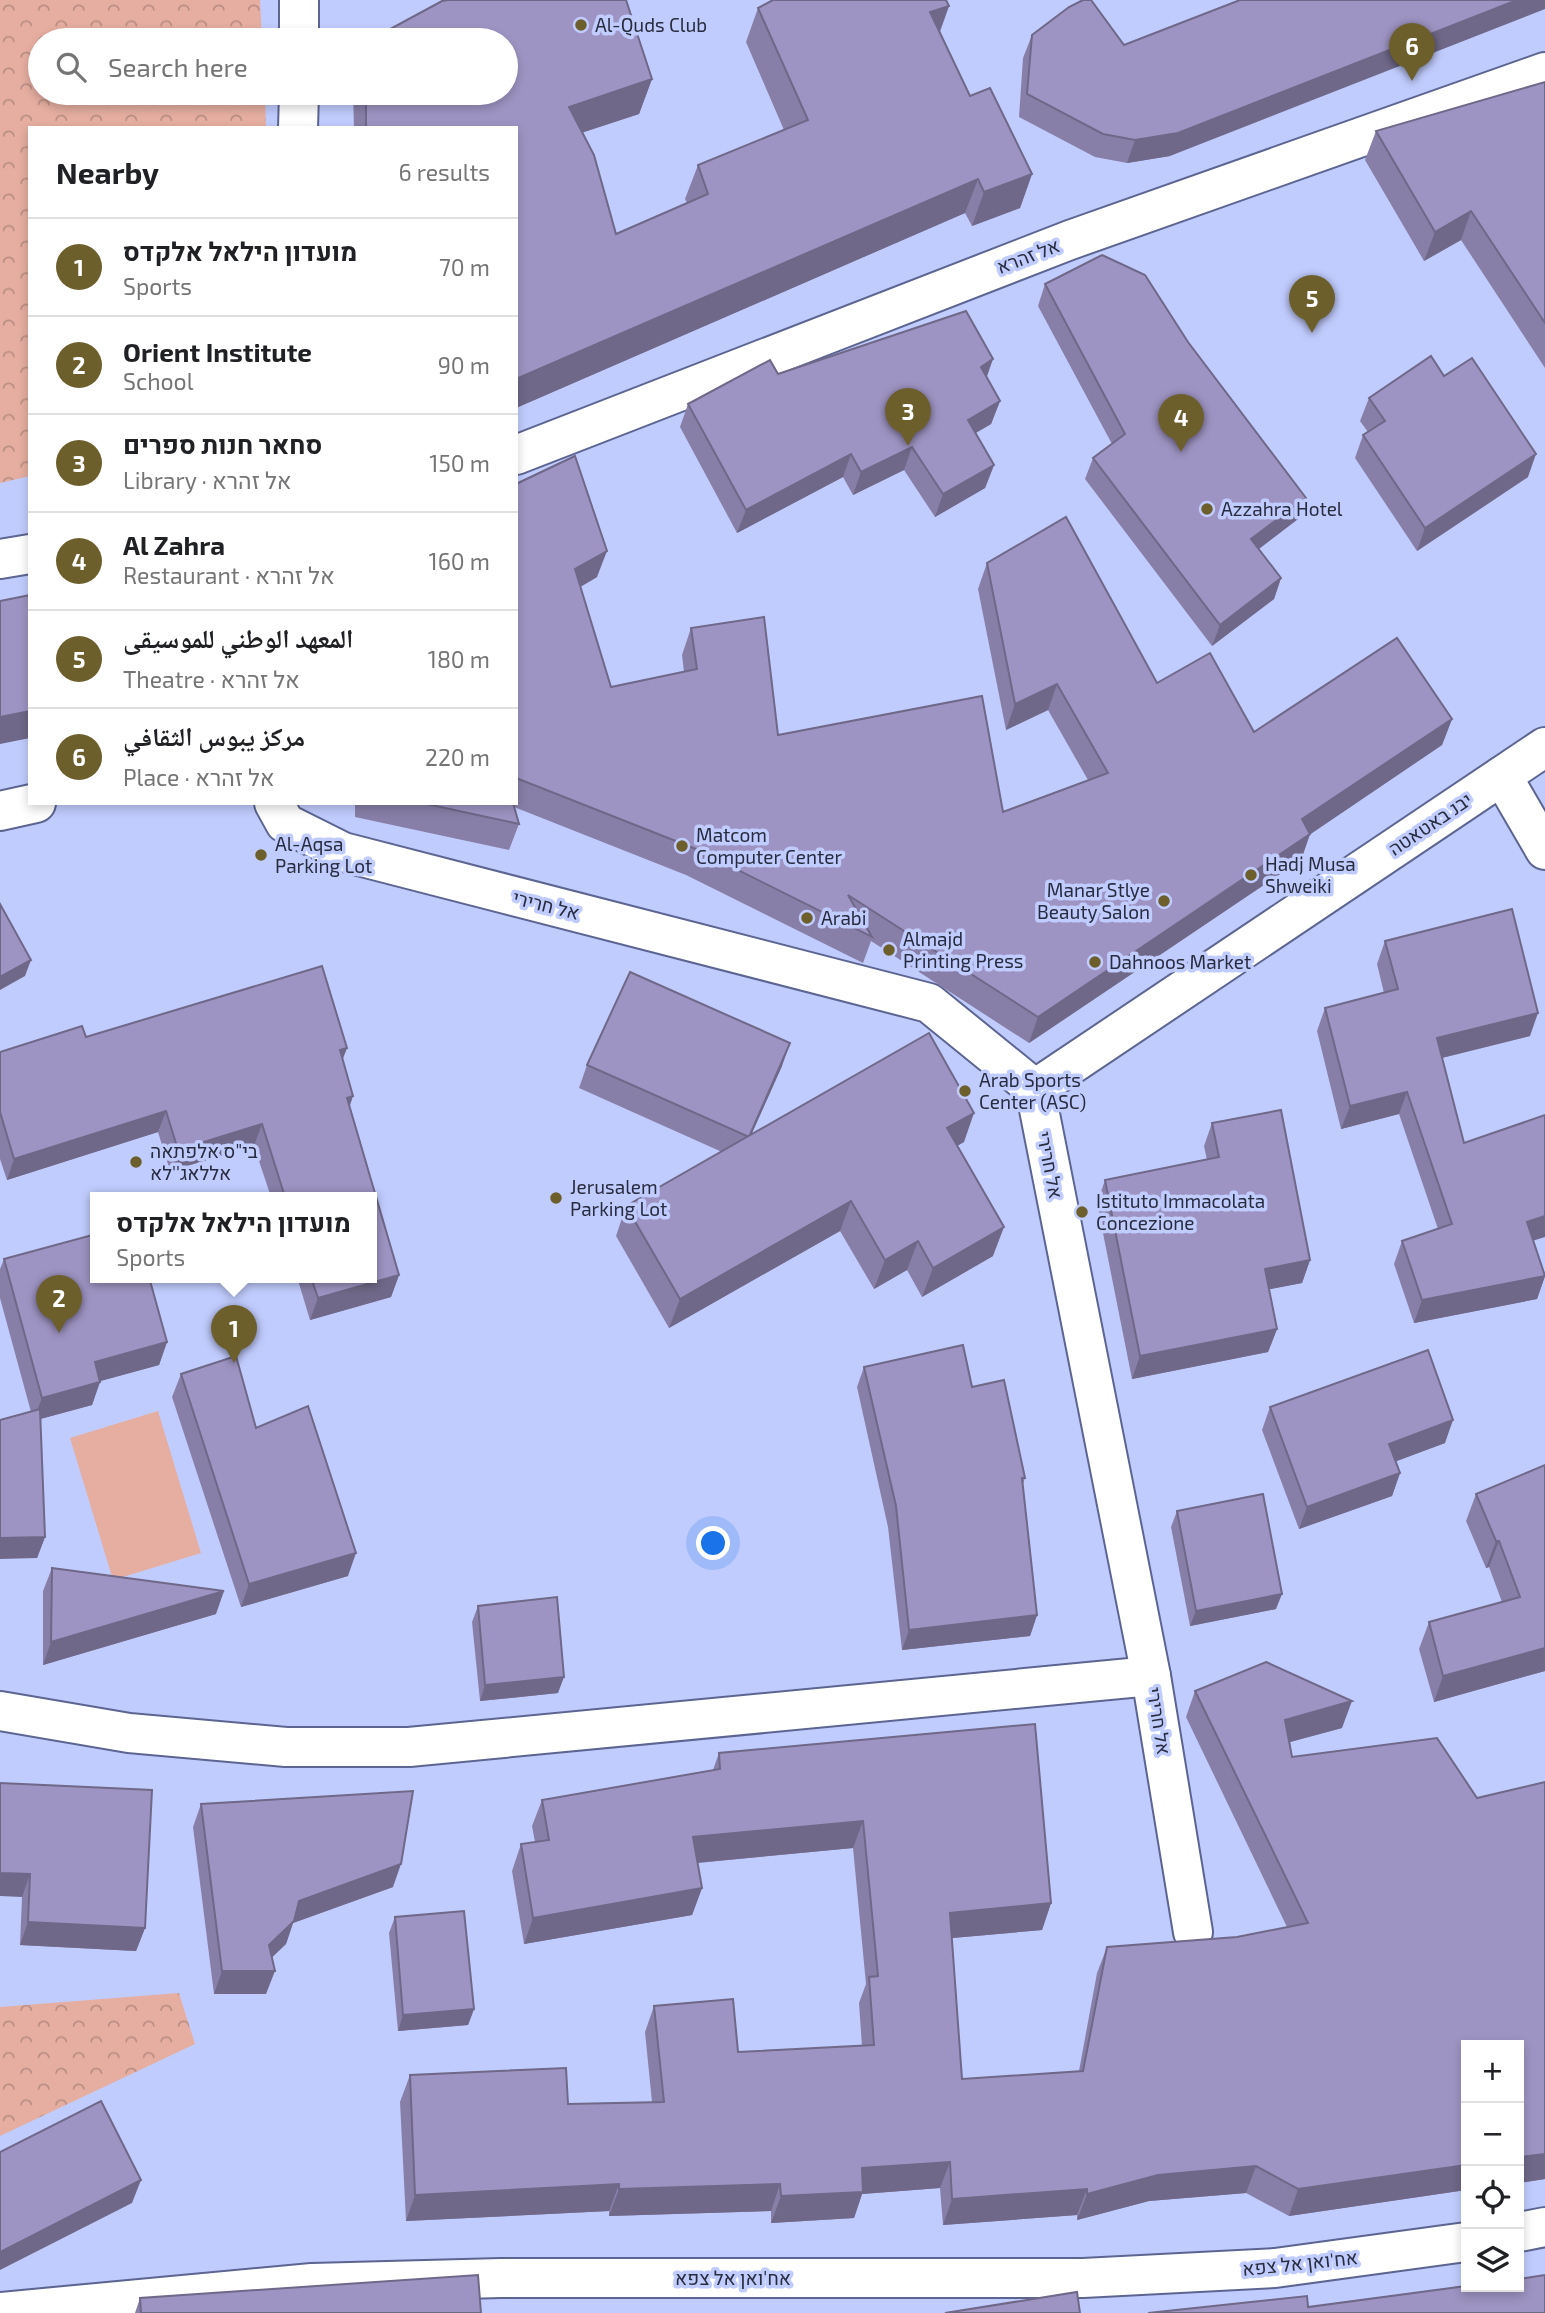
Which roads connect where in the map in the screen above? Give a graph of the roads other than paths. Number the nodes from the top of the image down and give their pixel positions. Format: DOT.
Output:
graph roads {
  1 [pos="299,0"];
  2 [pos="299,28"];
  3 [pos="1545,72"];
  4 [pos="299,105"];
  5 [pos="298,126"];
  6 [pos="518,454"];
  7 [pos="28,554"];
  8 [pos="0,559"];
  9 [pos="1545,747"];
  10 [pos="1502,776"];
  11 [pos="28,805"];
  12 [pos="275,805"];
  13 [pos="0,811"];
  14 [pos="1545,850"];
  15 [pos="1035,1089"];
  16 [pos="1151,1676"];
  17 [pos="0,1711"];
  18 [pos="1193,1932"];
  19 [pos="1545,2227"];
  20 [pos="1524,2231"];
  21 [pos="1461,2243"];
  22 [pos="0,2312"];
  1 -- 2 [label="street"];
  3 -- 6 [label="street, אל זהרא"];
  4 -- 5 [label="street"];
  7 -- 8 [label="street"];
  9 -- 10 [label="street, יבנ באטאטה"];
  10 -- 14 [label="street"];
  10 -- 15 [label="street, יבנ באטאטה"];
  11 -- 13 [label="street"];
  12 -- 15 [label="street, אל חרירי"];
  15 -- 16 [label="street, אל חרירי"];
  16 -- 17 [label="street"];
  16 -- 18 [label="street, אל חרירי"];
  19 -- 20 [label="street"];
  21 -- 22 [label="street, אח'ואן אל צפא"];
}
